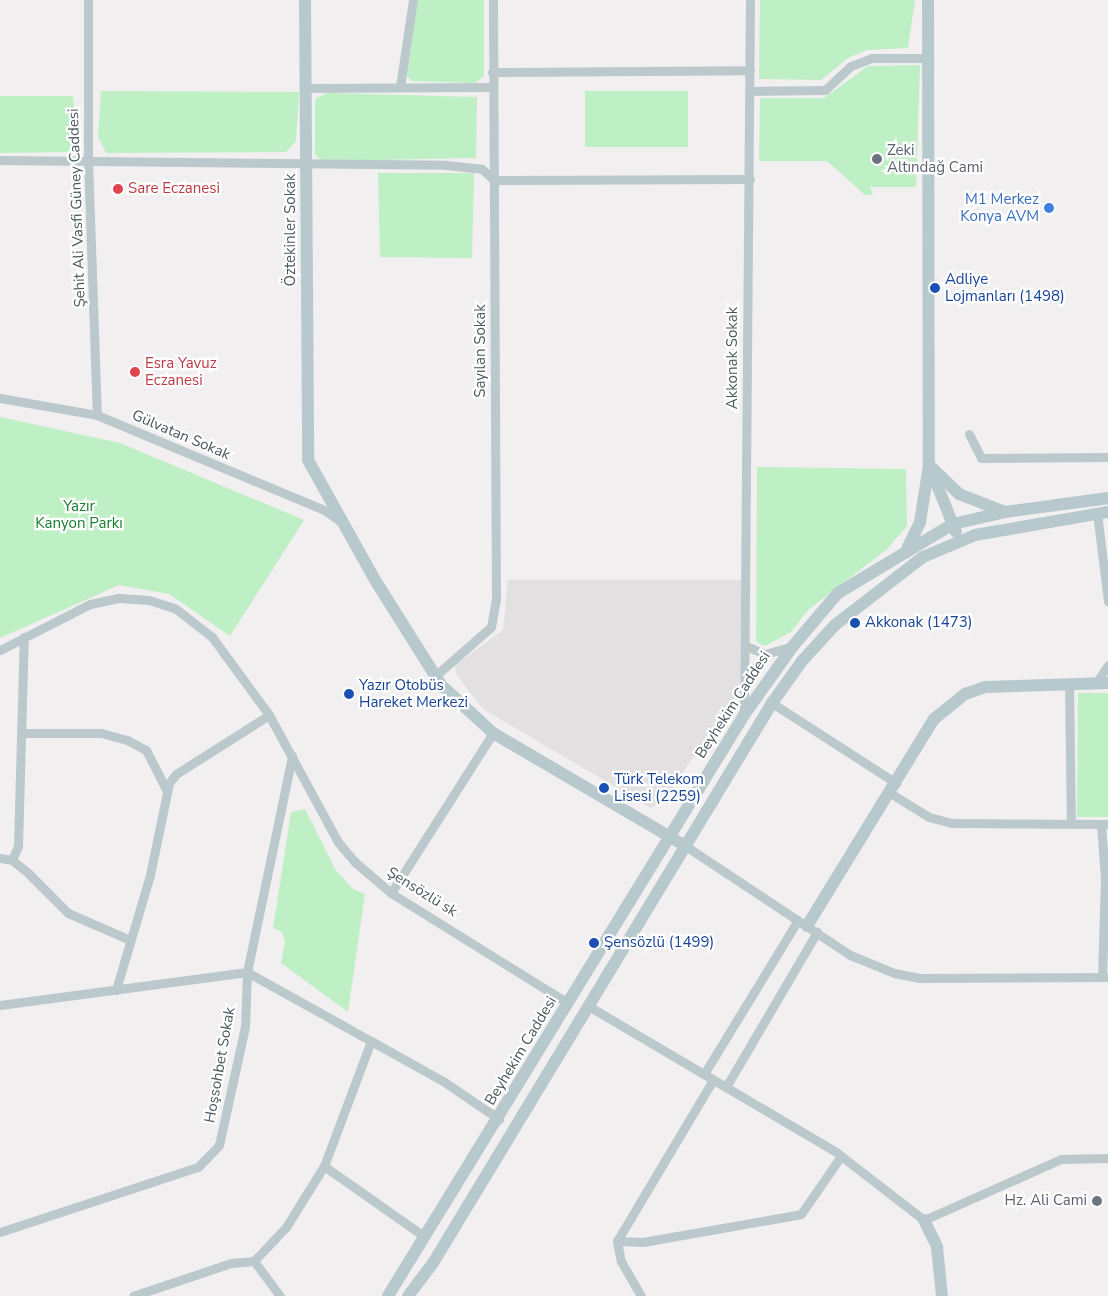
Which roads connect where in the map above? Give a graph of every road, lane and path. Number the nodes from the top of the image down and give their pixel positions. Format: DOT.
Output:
graph roads {
  1 [pos="88,0"];
  2 [pos="305,0"];
  3 [pos="413,0"];
  4 [pos="493,0"];
  5 [pos="750,0"];
  6 [pos="928,0"];
  7 [pos="928,58"];
  8 [pos="750,70"];
  9 [pos="492,72"];
  10 [pos="400,87"];
  11 [pos="492,87"];
  12 [pos="304,88"];
  13 [pos="750,91"];
  14 [pos="0,160"];
  15 [pos="88,160"];
  16 [pos="308,165"];
  17 [pos="750,179"];
  18 [pos="494,180"];
  19 [pos="0,398"];
  20 [pos="97,415"];
  21 [pos="969,434"];
  22 [pos="1108,456"];
  23 [pos="929,465"];
  24 [pos="1108,498"];
  25 [pos="1005,512"];
  26 [pos="1103,513"];
  27 [pos="342,523"];
  28 [pos="952,524"];
  29 [pos="960,542"];
  30 [pos="907,549"];
  31 [pos="1108,600"];
  32 [pos="24,637"];
  33 [pos="746,646"];
  34 [pos="793,646"];
  35 [pos="0,650"];
  36 [pos="1108,665"];
  37 [pos="436,676"];
  38 [pos="1102,683"];
  39 [pos="1069,684"];
  40 [pos="772,703"];
  41 [pos="269,715"];
  42 [pos="744,715"];
  43 [pos="23,733"];
  44 [pos="493,733"];
  45 [pos="292,756"];
  46 [pos="893,788"];
  47 [pos="167,792"];
  48 [pos="1071,824"];
  49 [pos="1104,824"];
  50 [pos="668,839"];
  51 [pos="687,848"];
  52 [pos="0,858"];
  53 [pos="12,860"];
  54 [pos="391,892"];
  55 [pos="808,926"];
  56 [pos="130,940"];
  57 [pos="247,972"];
  58 [pos="1105,977"];
  59 [pos="116,990"];
  60 [pos="568,1003"];
  61 [pos="0,1005"];
  62 [pos="590,1007"];
  63 [pos="371,1041"];
  64 [pos="704,1074"];
  65 [pos="713,1080"];
  66 [pos="726,1087"];
  67 [pos="499,1119"];
  68 [pos="841,1156"];
  69 [pos="1108,1158"];
  70 [pos="324,1166"];
  71 [pos="924,1220"];
  72 [pos="0,1232"];
  73 [pos="425,1237"];
  74 [pos="618,1241"];
  75 [pos="254,1261"];
  76 [pos="133,1296"];
  77 [pos="280,1296"];
  78 [pos="388,1296"];
  79 [pos="408,1296"];
  80 [pos="641,1296"];
  81 [pos="942,1296"];
  1 -- 15 [label="street, Şehit Ali Vasfi Güney Caddesi"];
  2 -- 12 [label="street, Öztekinler Sokak"];
  3 -- 10 [label="street"];
  4 -- 9 [label="street, Sayılan Sokak"];
  5 -- 8 [label="street, Akkonak Sokak"];
  6 -- 7 [label="street"];
  7 -- 13 [label="street"];
  7 -- 23 [label="street"];
  8 -- 9 [label="street"];
  8 -- 13 [label="street, Akkonak Sokak"];
  9 -- 11 [label="street, Sayılan Sokak"];
  10 -- 11 [label="street"];
  10 -- 12 [label="street"];
  11 -- 18 [label="street, Sayılan Sokak"];
  12 -- 16 [label="street, Öztekinler Sokak"];
  13 -- 17 [label="street, Akkonak Sokak"];
  14 -- 15 [label="street"];
  15 -- 16 [label="street"];
  15 -- 20 [label="street, Şehit Ali Vasfi Güney Caddesi"];
  16 -- 18 [label="street"];
  16 -- 27 [label="street, Öztekinler Sokak"];
  17 -- 18 [label="street"];
  17 -- 33 [label="street, Akkonak Sokak"];
  18 -- 37 [label="street, Sayılan Sokak"];
  19 -- 20 [label="street, Gülvatan Sokak"];
  20 -- 27 [label="street, Gülvatan Sokak"];
  21 -- 22 [label="street"];
  23 -- 25 [label="street"];
  23 -- 28 [label="street"];
  23 -- 30 [label="street"];
  24 -- 25 [label="street, Beyhekim Caddesi"];
  25 -- 28 [label="street, Beyhekim Caddesi"];
  26 -- 29 [label="street"];
  26 -- 31 [label="street"];
  27 -- 37 [label="street"];
  28 -- 29 [label="street"];
  28 -- 30 [label="street, Beyhekim Caddesi"];
  29 -- 40 [label="street"];
  30 -- 34 [label="street, Beyhekim Caddesi"];
  32 -- 35 [label="street"];
  32 -- 41 [label="street, Şensözlü sk"];
  32 -- 43 [label="street"];
  33 -- 34 [label="street"];
  33 -- 42 [label="street, Akkonak Sokak"];
  34 -- 42 [label="street, Beyhekim Caddesi"];
  36 -- 38 [label="street"];
  37 -- 44 [label="street"];
  38 -- 39 [label="street"];
  39 -- 46 [label="street"];
  39 -- 48 [label="street"];
  40 -- 46 [label="street"];
  40 -- 51 [label="street"];
  41 -- 45 [label="street, Şensözlü sk"];
  41 -- 47 [label="street"];
  42 -- 50 [label="street, Beyhekim Caddesi"];
  43 -- 47 [label="street"];
  43 -- 53 [label="street"];
  44 -- 50 [label="street"];
  44 -- 54 [label="street"];
  45 -- 54 [label="street, Şensözlü sk"];
  45 -- 57 [label="street, Hoşsohbet Sokak"];
  46 -- 48 [label="street"];
  46 -- 55 [label="street"];
  47 -- 56 [label="street"];
  48 -- 49 [label="street"];
  49 -- 58 [label="street"];
  50 -- 51 [label="street"];
  50 -- 60 [label="street, Beyhekim Caddesi"];
  51 -- 55 [label="street"];
  51 -- 62 [label="street"];
  52 -- 53 [label="street"];
  53 -- 56 [label="street"];
  54 -- 60 [label="street, Şensözlü sk"];
  55 -- 58 [label="street"];
  55 -- 64 [label="street"];
  55 -- 66 [label="street"];
  56 -- 59 [label="street"];
  57 -- 59 [label="street"];
  57 -- 63 [label="street"];
  57 -- 72 [label="street, Hoşsohbet Sokak"];
  59 -- 61 [label="street"];
  60 -- 67 [label="street, Beyhekim Caddesi"];
  62 -- 64 [label="street"];
  62 -- 79 [label="street"];
  63 -- 67 [label="street"];
  63 -- 70 [label="street"];
  64 -- 65 [label="street"];
  65 -- 66 [label="street"];
  65 -- 74 [label="street"];
  66 -- 68 [label="street"];
  67 -- 73 [label="street, Beyhekim Caddesi"];
  68 -- 71 [label="street"];
  68 -- 74 [label="street"];
  69 -- 71 [label="street"];
  70 -- 73 [label="street"];
  70 -- 75 [label="street"];
  71 -- 81 [label="street"];
  73 -- 78 [label="street, Beyhekim Caddesi"];
  74 -- 80 [label="street"];
  75 -- 76 [label="street"];
  75 -- 77 [label="street"];
}
